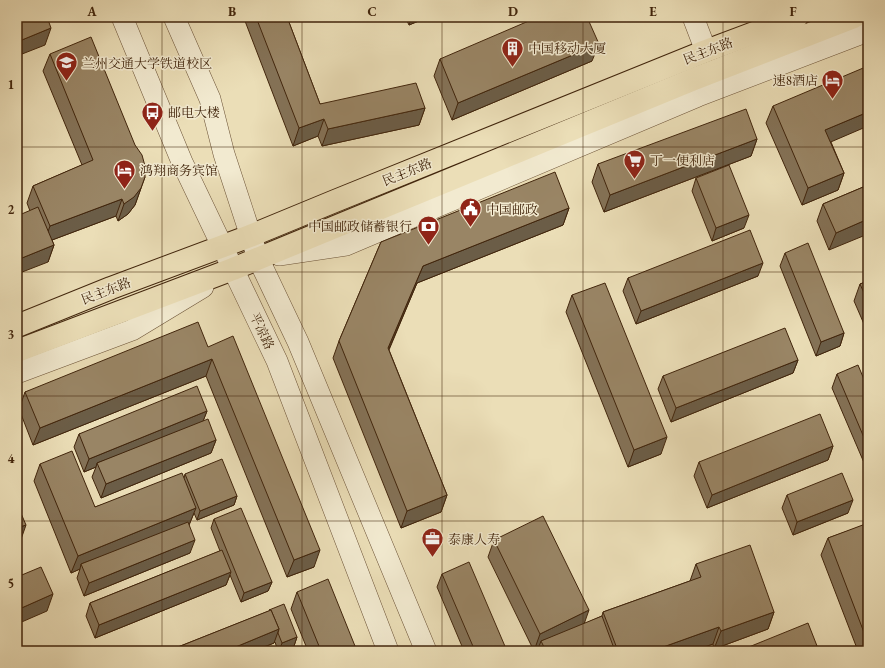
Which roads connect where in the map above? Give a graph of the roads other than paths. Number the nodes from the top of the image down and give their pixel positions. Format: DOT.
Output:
graph roads {
  1 [pos="122,17"];
  2 [pos="174,17"];
  3 [pos="693,17"];
  4 [pos="797,17"];
  5 [pos="854,17"];
  6 [pos="868,31"];
  7 [pos="706,51"];
  8 [pos="250,236"];
  9 [pos="222,247"];
  10 [pos="258,258"];
  11 [pos="233,269"];
  12 [pos="17,326"];
  13 [pos="17,351"];
  14 [pos="17,373"];
  15 [pos="388,651"];
  16 [pos="426,651"];
  1 -- 9 [label="street, 平凉路"];
  2 -- 8 [label="street"];
  3 -- 7 [label="street"];
  4 -- 7 [label="main road, 民主东路"];
  5 -- 10 [label="main road, 民主东路"];
  6 -- 10 [label="street, 民主东路"];
  7 -- 8 [label="main road, 民主东路"];
  8 -- 9 [label="main road, 民主东路"];
  8 -- 10 [label="street"];
  9 -- 11 [label="street, 平凉路"];
  9 -- 12 [label="main road, 民主东路"];
  10 -- 11 [label="main road, 民主东路"];
  10 -- 16 [label="street"];
  11 -- 13 [label="main road, 民主东路"];
  11 -- 14 [label="street, 民主东路"];
  11 -- 15 [label="street, 平凉路"];
}
